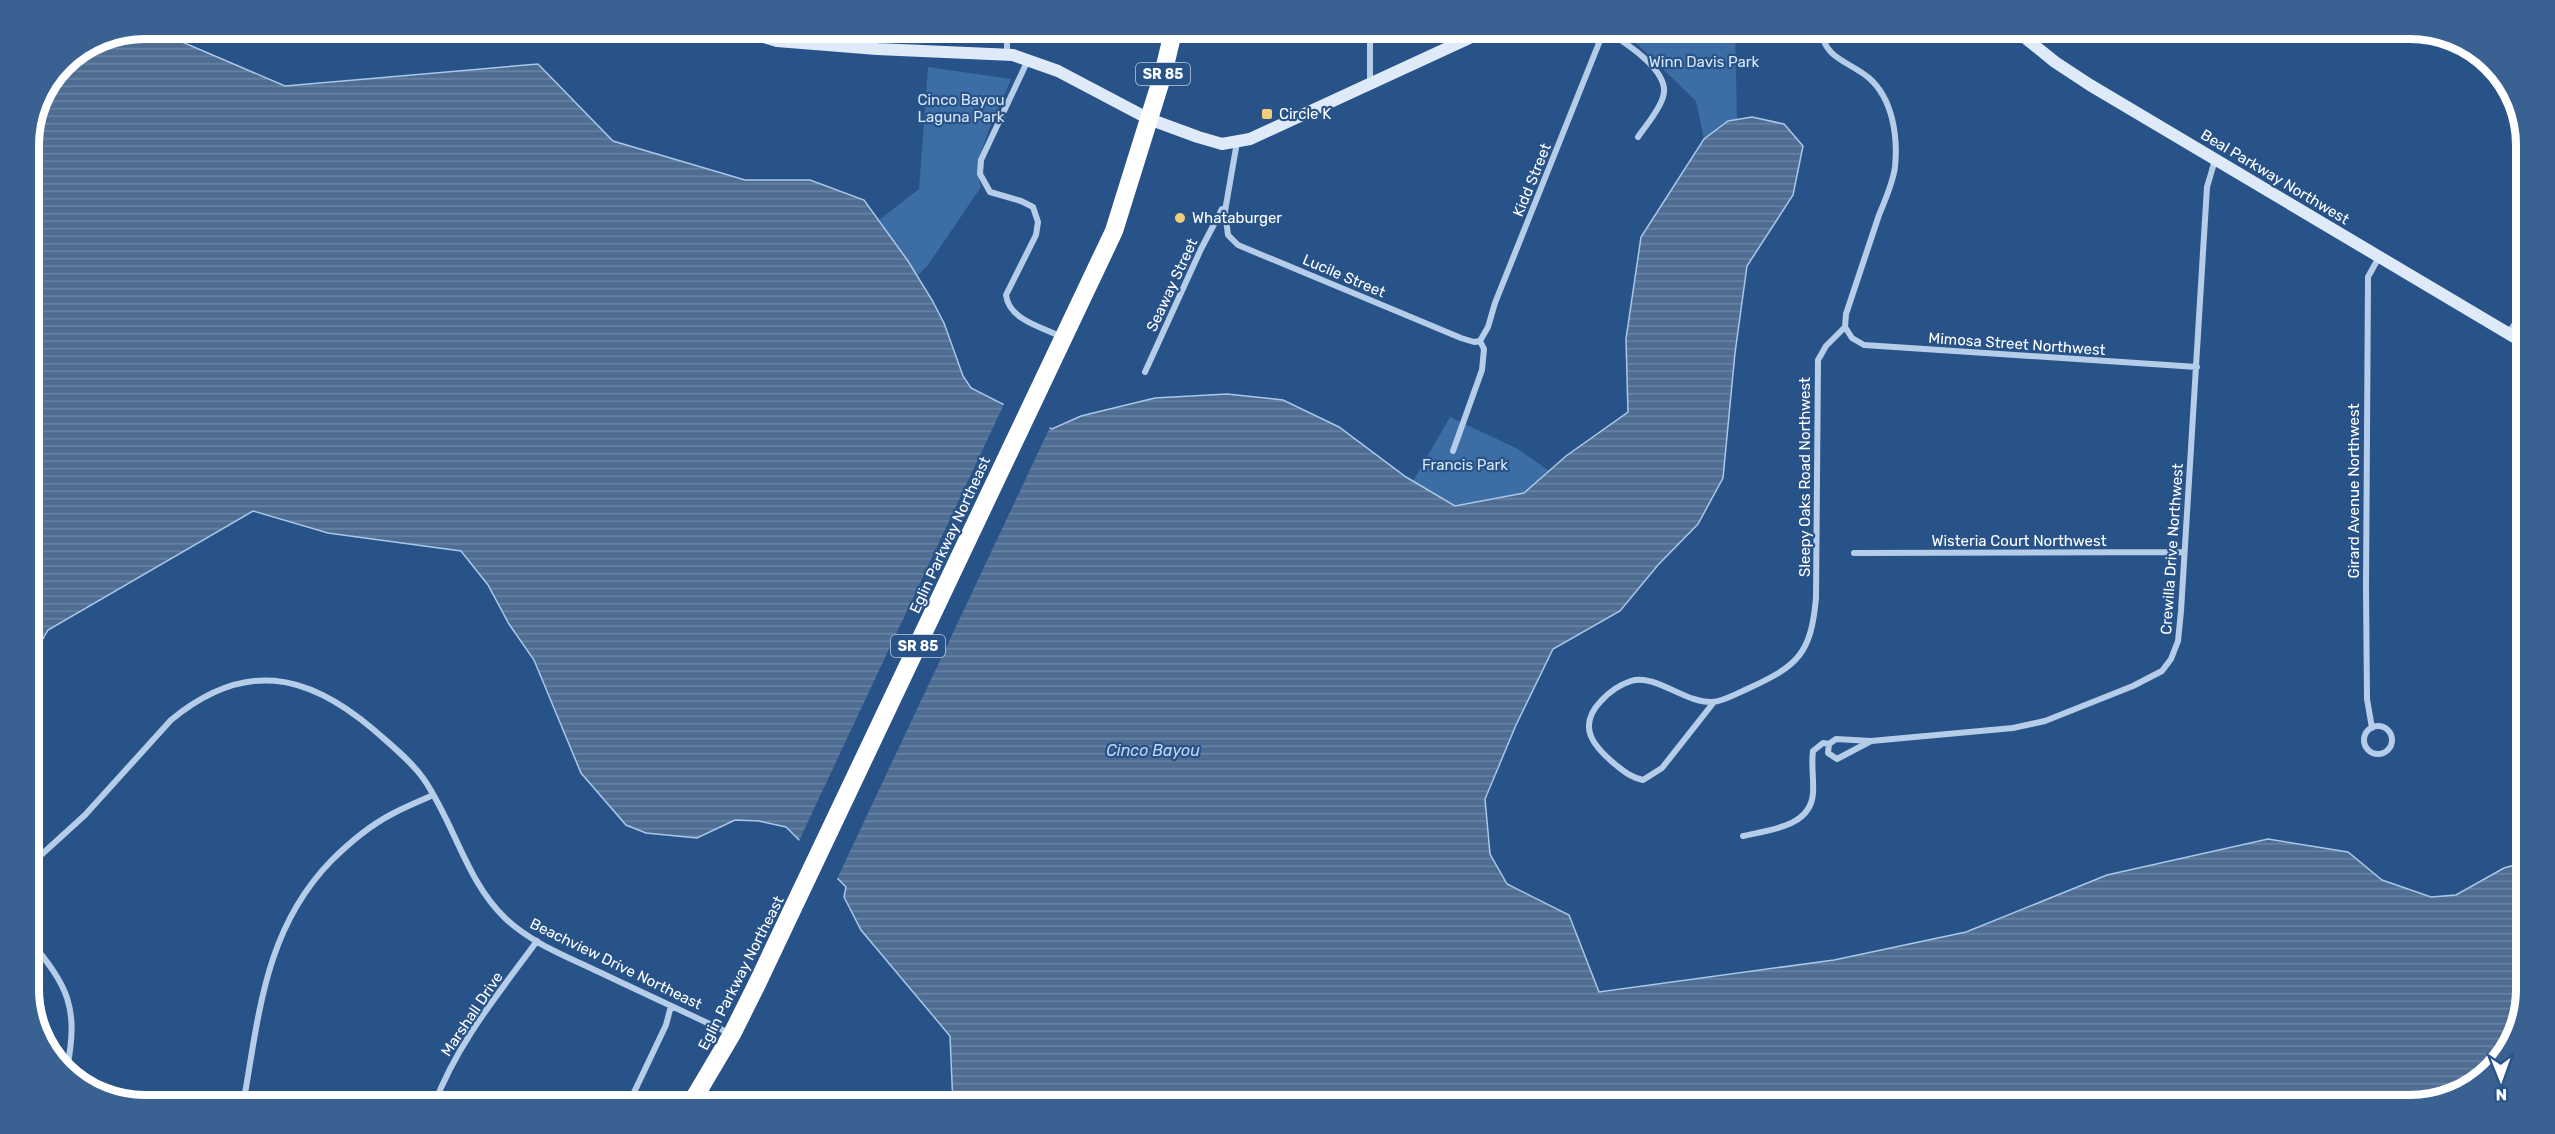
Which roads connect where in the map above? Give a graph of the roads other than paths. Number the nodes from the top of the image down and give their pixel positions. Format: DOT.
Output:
graph roads {
  1 [pos="770,39"];
  2 [pos="1007,39"];
  3 [pos="1171,39"];
  4 [pos="1370,39"];
  5 [pos="1467,39"];
  6 [pos="1601,39"];
  7 [pos="1620,39"];
  8 [pos="1823,39"];
  9 [pos="2027,39"];
  10 [pos="1007,55"];
  11 [pos="1028,59"];
  12 [pos="1370,84"];
  13 [pos="1149,119"];
  14 [pos="1638,137"];
  15 [pos="1237,141"];
  16 [pos="2215,159"];
  17 [pos="1225,208"];
  18 [pos="2379,257"];
  19 [pos="2516,322"];
  20 [pos="1845,327"];
  21 [pos="2508,333"];
  22 [pos="1064,337"];
  23 [pos="2516,338"];
  24 [pos="1480,340"];
  25 [pos="2197,367"];
  26 [pos="1145,372"];
  27 [pos="1453,452"];
  28 [pos="2184,552"];
  29 [pos="1854,553"];
  30 [pos="1714,702"];
  31 [pos="2372,728"];
  32 [pos="1871,741"];
  33 [pos="1829,744"];
  34 [pos="433,795"];
  35 [pos="1743,836"];
  36 [pos="39,857"];
  37 [pos="537,941"];
  38 [pos="39,952"];
  39 [pos="671,1006"];
  40 [pos="732,1034"];
  41 [pos="68,1062"];
  42 [pos="245,1095"];
  43 [pos="438,1095"];
  44 [pos="633,1095"];
  45 [pos="696,1095"];
  1 -- 10 [label="main road"];
  2 -- 10 [label="street"];
  3 -- 13 [label="highway, Eglin Parkway Northeast / SR 85"];
  4 -- 12 [label="street"];
  5 -- 12 [label="main road"];
  6 -- 24 [label="street, Kidd Street"];
  7 -- 14 [label="street"];
  8 -- 20 [label="street"];
  9 -- 16 [label="main road, Beal Parkway Northwest"];
  10 -- 11 [label="main road"];
  11 -- 13 [label="main road"];
  11 -- 22 [label="street"];
  12 -- 15 [label="main road"];
  13 -- 15 [label="main road"];
  13 -- 22 [label="highway, Eglin Parkway Northeast / SR 85"];
  15 -- 17 [label="street, Seaway Street"];
  16 -- 18 [label="main road, Beal Parkway Northwest"];
  16 -- 25 [label="street, Crewilla Drive Northwest"];
  17 -- 24 [label="street, Lucile Street"];
  17 -- 26 [label="street, Seaway Street"];
  18 -- 21 [label="main road, Beal Parkway Northwest"];
  18 -- 31 [label="street, Girard Avenue Northwest"];
  19 -- 21 [label="street"];
  20 -- 25 [label="street, Mimosa Street Northwest"];
  20 -- 30 [label="street, Sleepy Oaks Road Northwest"];
  21 -- 23 [label="main road, Beal Parkway Northwest"];
  22 -- 40 [label="highway, Eglin Parkway Northeast / SR 85"];
  24 -- 27 [label="street"];
  25 -- 28 [label="street, Crewilla Drive Northwest"];
  28 -- 29 [label="street, Wisteria Court Northwest"];
  28 -- 32 [label="street, Crewilla Drive Northwest"];
  30 -- 30 [label="street, Sleepy Oaks Road Northwest"];
  31 -- 31 [label="street, Girard Avenue Northwest"];
  32 -- 33 [label="street, Crewilla Drive Northwest"];
  32 -- 33 [label="street, Crewilla Drive Northwest"];
  33 -- 35 [label="street"];
  34 -- 36 [label="street, Beachview Drive Northeast"];
  34 -- 37 [label="street, Beachview Drive Northeast"];
  34 -- 42 [label="street"];
  37 -- 39 [label="street, Beachview Drive Northeast"];
  37 -- 43 [label="street, Marshall Drive"];
  38 -- 41 [label="street"];
  39 -- 40 [label="street, Beachview Drive Northeast"];
  39 -- 44 [label="street"];
  40 -- 45 [label="highway, Eglin Parkway Northeast / SR 85"];
}
